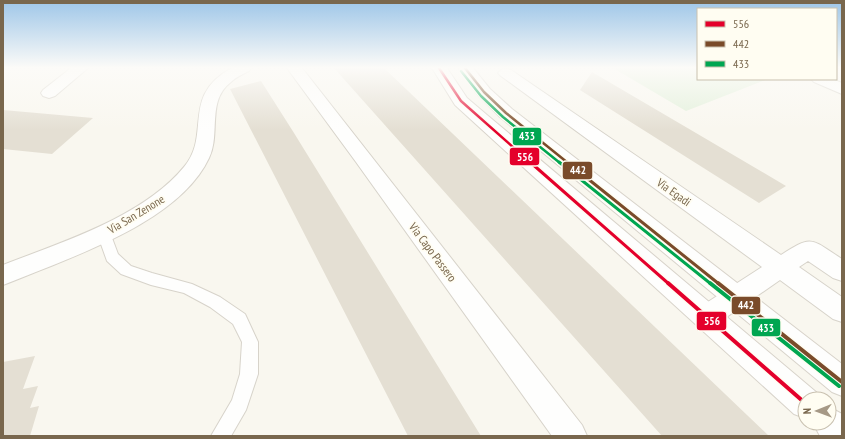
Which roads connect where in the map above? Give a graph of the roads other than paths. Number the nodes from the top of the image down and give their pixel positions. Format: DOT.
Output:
graph roads {
  1 [pos="55,88"];
  2 [pos="217,88"];
  3 [pos="310,88"];
  4 [pos="453,88"];
  5 [pos="481,88"];
  6 [pos="528,88"];
  7 [pos="49,93"];
  8 [pos="104,233"];
  9 [pos="780,267"];
  10 [pos="842,271"];
  11 [pos="3,275"];
  12 [pos="736,297"];
  13 [pos="842,311"];
  14 [pos="706,317"];
  15 [pos="842,382"];
  16 [pos="797,396"];
  17 [pos="220,436"];
  18 [pos="571,436"];
  1 -- 7 [label="street"];
  2 -- 8 [label="street, Via San Zenone"];
  3 -- 18 [label="street, Via Capo Passero"];
  4 -- 14 [label="street"];
  5 -- 12 [label="street"];
  6 -- 9 [label="street, Via Egadi"];
  8 -- 11 [label="street, Via San Zenone"];
  8 -- 17 [label="lane"];
  9 -- 10 [label="street"];
  9 -- 12 [label="street"];
  9 -- 13 [label="street, Via Egadi"];
  12 -- 14 [label="street"];
  12 -- 15 [label="street"];
  14 -- 16 [label="street"];
}
